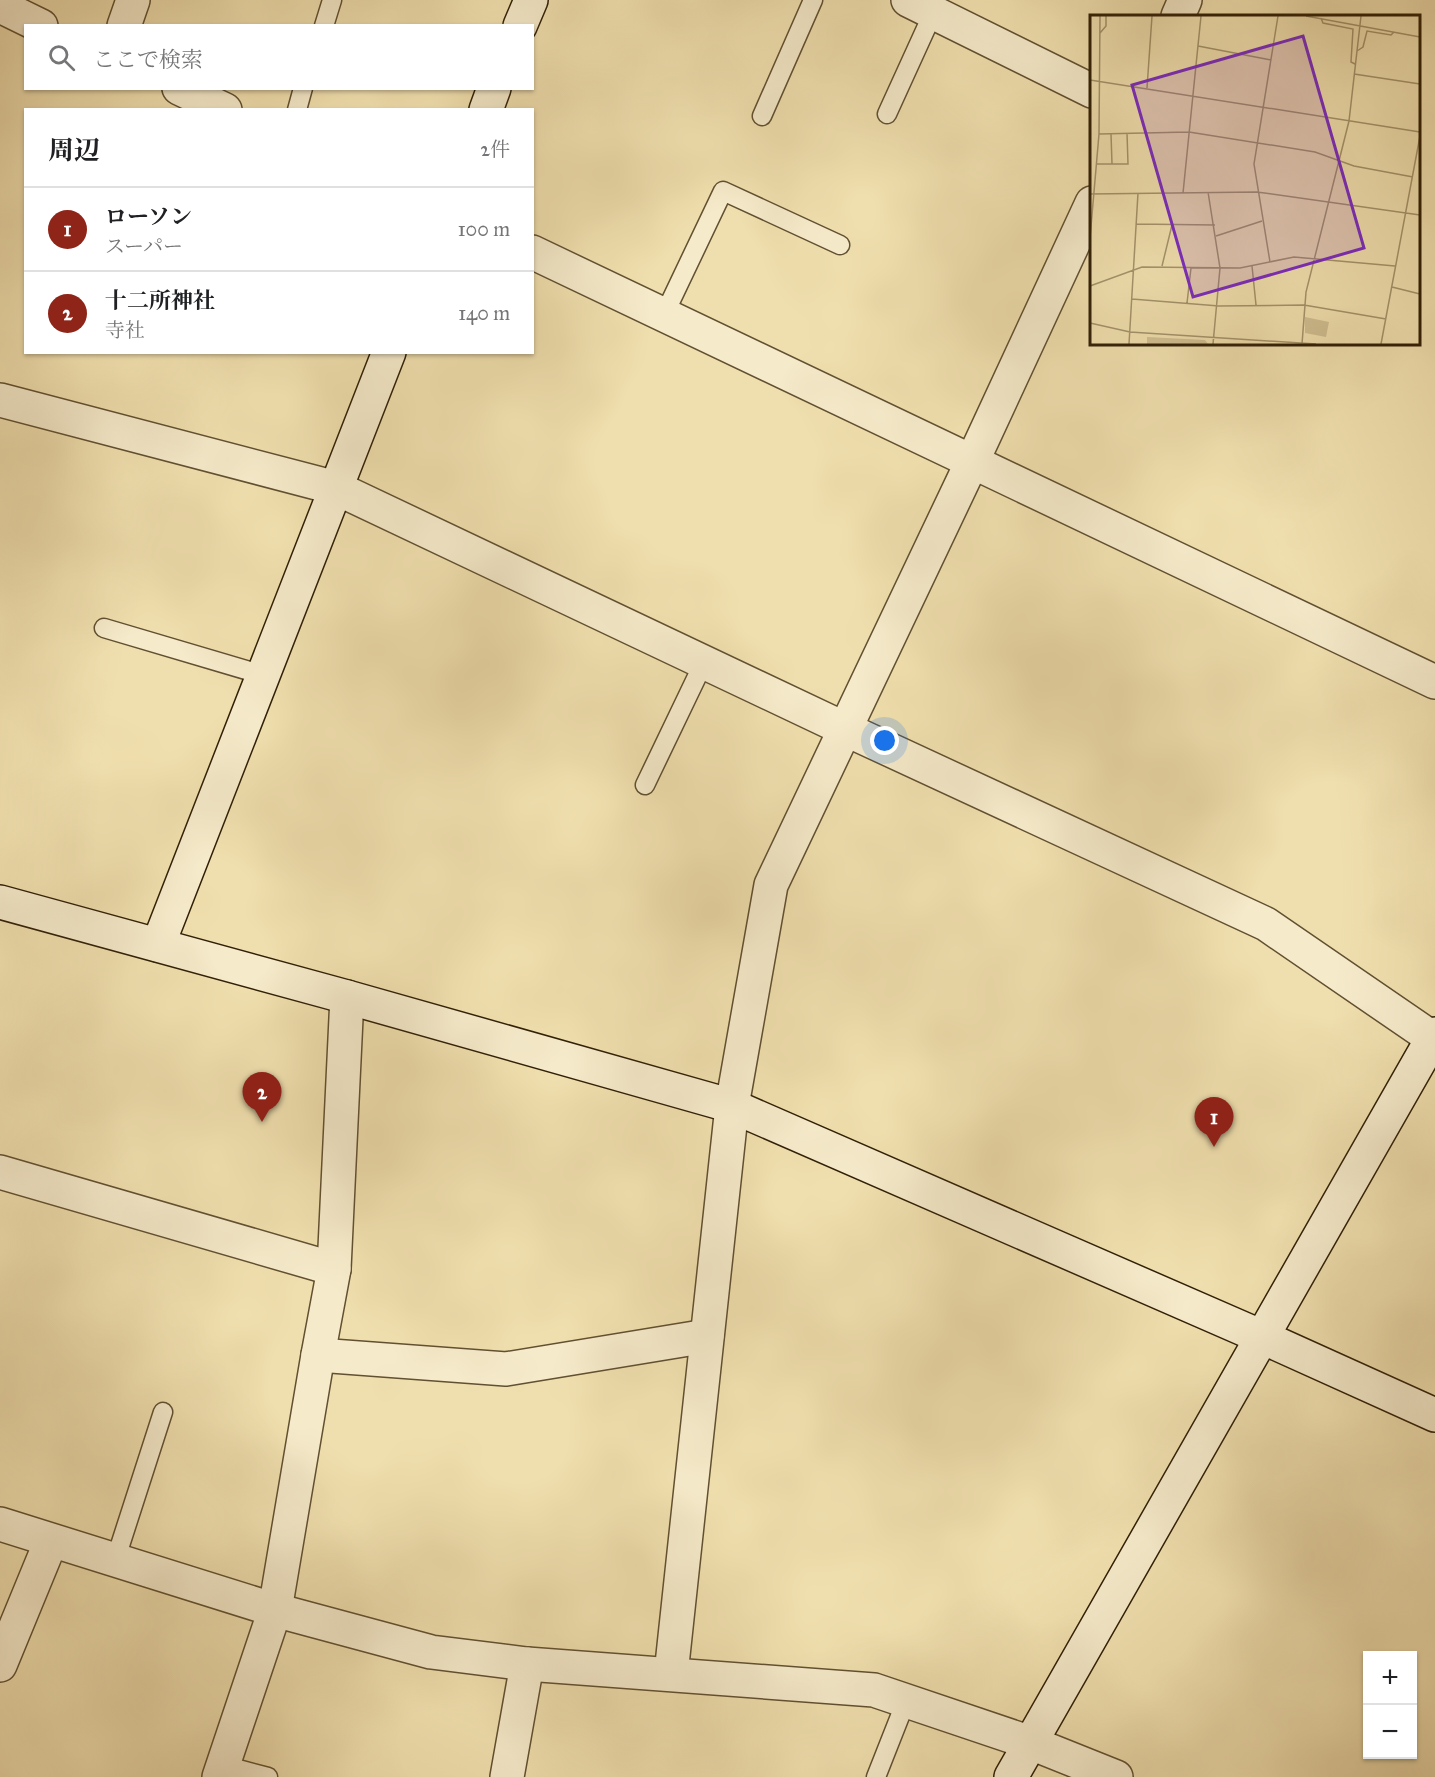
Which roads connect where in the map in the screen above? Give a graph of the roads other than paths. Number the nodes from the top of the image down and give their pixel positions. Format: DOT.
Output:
graph roads {
  1 [pos="133,0"];
  2 [pos="332,0"];
  3 [pos="531,0"];
  4 [pos="813,0"];
  5 [pos="1185,0"];
  6 [pos="0,6"];
  7 [pos="931,7"];
  8 [pos="1178,15"];
  9 [pos="37,24"];
  10 [pos="124,24"];
  11 [pos="325,24"];
  12 [pos="521,24"];
  13 [pos="183,90"];
  14 [pos="302,90"];
  15 [pos="493,90"];
  16 [pos="1090,90"];
  17 [pos="221,108"];
  18 [pos="298,108"];
  19 [pos="487,108"];
  20 [pos="887,114"];
  21 [pos="762,116"];
  22 [pos="1090,207"];
  23 [pos="840,245"];
  24 [pos="534,253"];
  25 [pos="664,315"];
  26 [pos="388,354"];
  27 [pos="0,400"];
  28 [pos="972,462"];
  29 [pos="336,488"];
  30 [pos="104,628"];
  31 [pos="704,662"];
  32 [pos="263,675"];
  33 [pos="1435,682"];
  34 [pos="845,729"];
  35 [pos="645,785"];
  36 [pos="0,902"];
  37 [pos="158,945"];
  38 [pos="347,997"];
  39 [pos="1434,1038"];
  40 [pos="732,1106"];
  41 [pos="0,1173"];
  42 [pos="334,1269"];
  43 [pos="707,1336"];
  44 [pos="1262,1337"];
  45 [pos="318,1355"];
  46 [pos="163,1412"];
  47 [pos="1435,1415"];
  48 [pos="0,1524"];
  49 [pos="51,1541"];
  50 [pos="115,1561"];
  51 [pos="274,1610"];
  52 [pos="527,1664"];
  53 [pos="0,1665"];
  54 [pos="670,1674"];
  55 [pos="906,1701"];
  56 [pos="1031,1743"];
  57 [pos="221,1771"];
  58 [pos="268,1777"];
  59 [pos="507,1777"];
  60 [pos="876,1777"];
  61 [pos="1011,1777"];
  62 [pos="1116,1777"];
  1 -- 10 [label="street"];
  2 -- 11 [label="lane"];
  3 -- 12 [label="street"];
  4 -- 21 [label="lane"];
  5 -- 8 [label="street"];
  6 -- 9 [label="street"];
  7 -- 16 [label="street"];
  7 -- 20 [label="lane"];
  13 -- 17 [label="street"];
  14 -- 18 [label="lane"];
  15 -- 19 [label="street"];
  22 -- 28 [label="street"];
  23 -- 25 [label="lane"];
  24 -- 25 [label="street"];
  25 -- 28 [label="street"];
  26 -- 29 [label="street"];
  27 -- 29 [label="street"];
  28 -- 33 [label="street"];
  28 -- 34 [label="street"];
  29 -- 31 [label="street"];
  29 -- 32 [label="street"];
  30 -- 32 [label="lane"];
  31 -- 34 [label="street"];
  31 -- 35 [label="lane"];
  32 -- 37 [label="street"];
  34 -- 39 [label="street"];
  34 -- 40 [label="street"];
  36 -- 37 [label="street"];
  37 -- 38 [label="street"];
  38 -- 40 [label="street"];
  38 -- 42 [label="street"];
  39 -- 44 [label="street"];
  40 -- 43 [label="street"];
  40 -- 44 [label="street"];
  41 -- 42 [label="street"];
  42 -- 45 [label="street"];
  43 -- 45 [label="street"];
  43 -- 54 [label="street"];
  44 -- 47 [label="street"];
  44 -- 56 [label="street"];
  45 -- 51 [label="street"];
  46 -- 50 [label="lane"];
  48 -- 49 [label="street"];
  49 -- 50 [label="street"];
  49 -- 53 [label="street"];
  50 -- 51 [label="street"];
  51 -- 52 [label="street"];
  51 -- 57 [label="street"];
  52 -- 54 [label="street"];
  52 -- 59 [label="street"];
  54 -- 55 [label="street"];
  55 -- 56 [label="street"];
  55 -- 60 [label="lane"];
  56 -- 61 [label="street"];
  56 -- 62 [label="street"];
  57 -- 58 [label="lane"];
}
